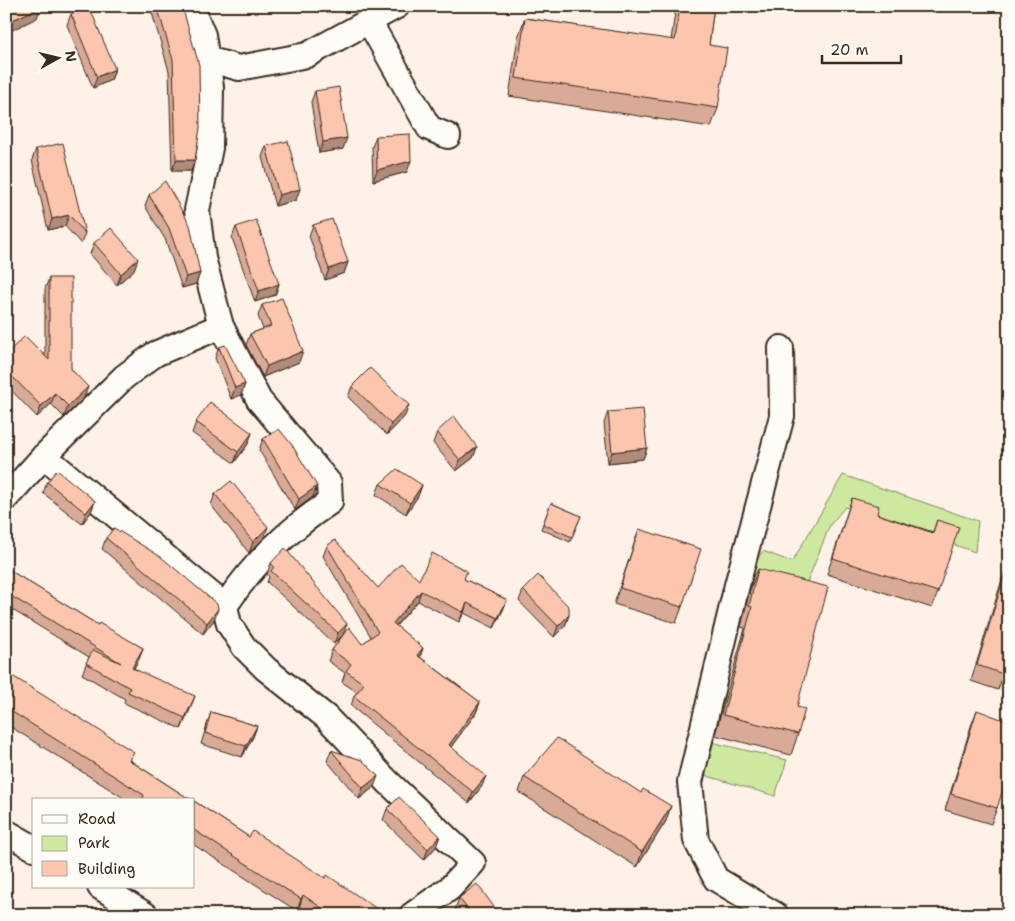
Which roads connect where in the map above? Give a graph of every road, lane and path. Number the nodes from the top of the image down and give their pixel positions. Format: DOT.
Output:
graph roads {
  1 [pos="191,6"];
  2 [pos="397,6"];
  3 [pos="370,23"];
  4 [pos="206,60"];
  5 [pos="448,136"];
  6 [pos="221,326"];
  7 [pos="781,348"];
  8 [pos="44,456"];
  9 [pos="6,498"];
  10 [pos="225,606"];
  11 [pos="6,832"];
  12 [pos="32,847"];
  13 [pos="102,888"];
  14 [pos="146,915"];
  15 [pos="412,915"];
  16 [pos="776,915"];
  1 -- 4 [label="street"];
  2 -- 3 [label="street"];
  3 -- 4 [label="street"];
  3 -- 5 [label="street"];
  4 -- 6 [label="street"];
  6 -- 8 [label="street"];
  6 -- 10 [label="street"];
  7 -- 16 [label="street"];
  8 -- 9 [label="street"];
  8 -- 10 [label="street"];
  10 -- 15 [label="street"];
  11 -- 12 [label="street"];
  13 -- 14 [label="street"];
}
